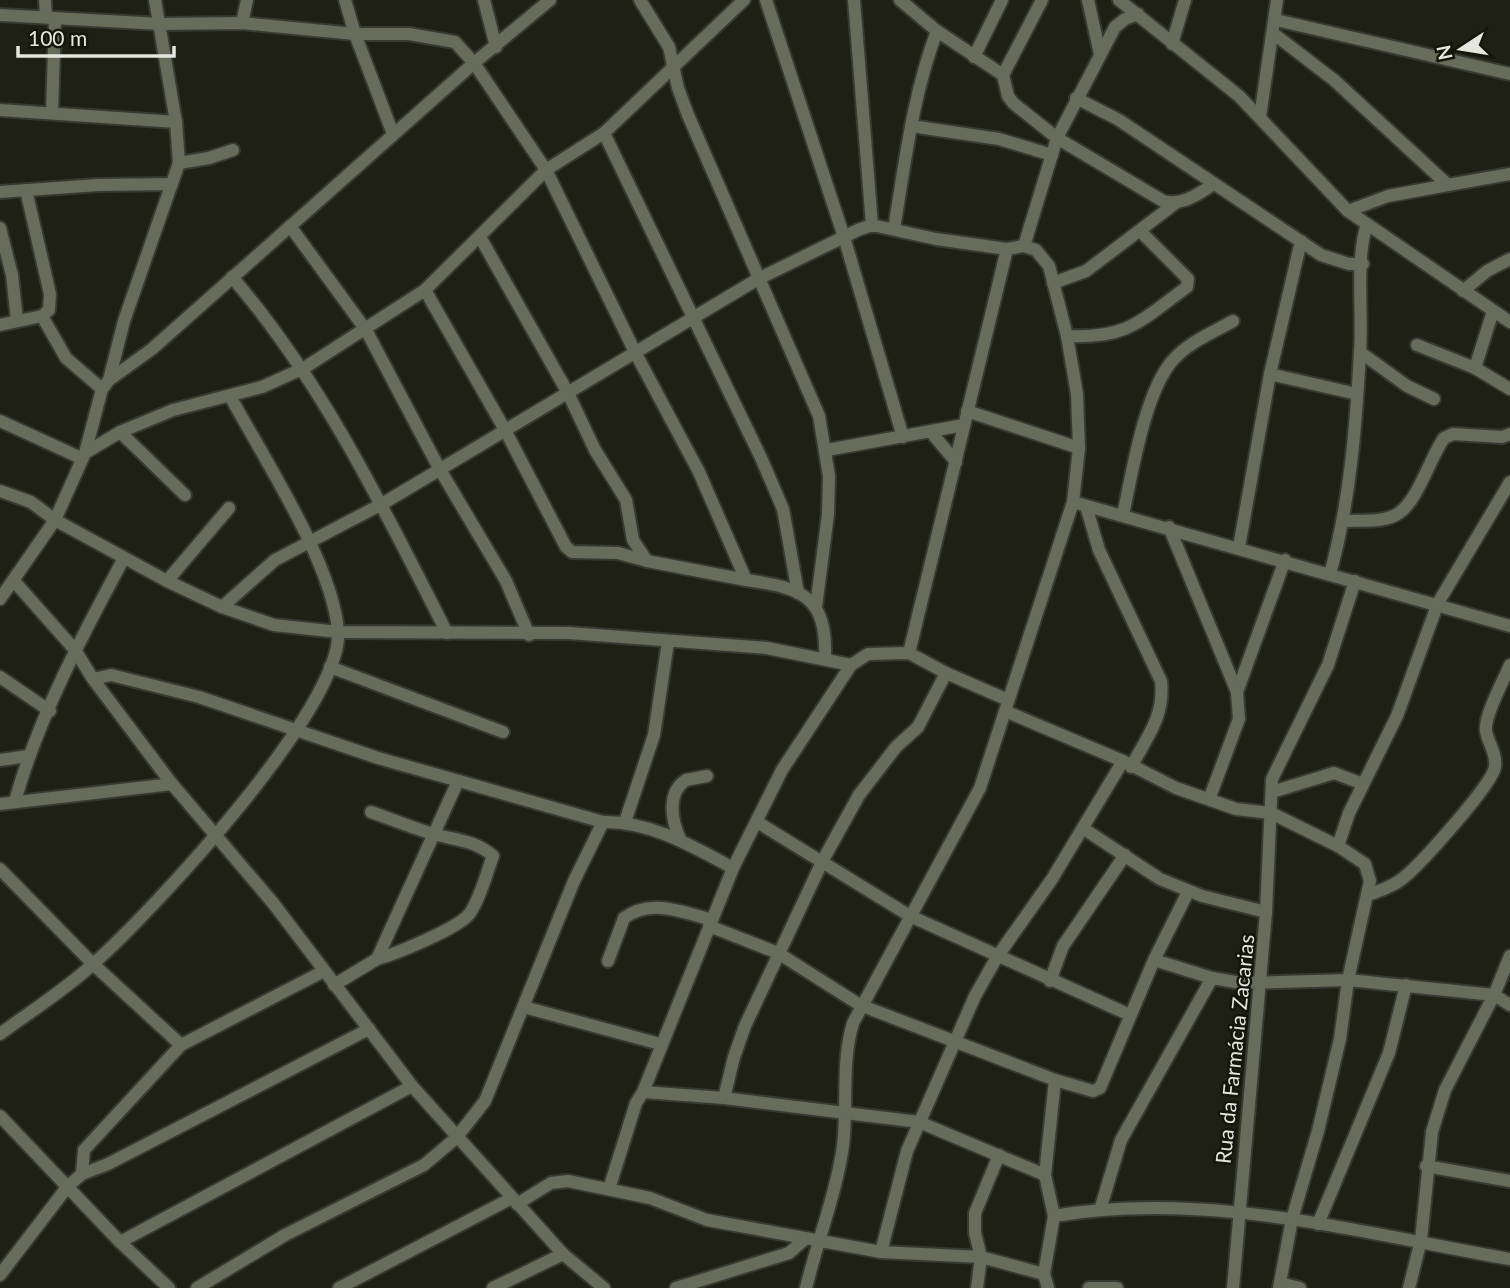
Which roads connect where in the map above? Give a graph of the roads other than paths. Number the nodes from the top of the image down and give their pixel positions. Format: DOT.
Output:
graph roads {
  1 [pos="45,0"];
  2 [pos="155,0"];
  3 [pos="247,0"];
  4 [pos="345,0"];
  5 [pos="484,0"];
  6 [pos="550,0"];
  7 [pos="640,0"];
  8 [pos="766,0"];
  9 [pos="854,0"];
  10 [pos="900,0"];
  11 [pos="1002,0"];
  12 [pos="1042,0"];
  13 [pos="1088,0"];
  14 [pos="1119,0"];
  15 [pos="1185,0"];
  16 [pos="1277,0"];
  17 [pos="740,1"];
  18 [pos="1138,14"];
  19 [pos="0,15"];
  20 [pos="50,18"];
  21 [pos="1276,20"];
  22 [pos="242,23"];
  23 [pos="161,24"];
  24 [pos="937,31"];
  25 [pos="355,34"];
  26 [pos="1274,34"];
  27 [pos="1172,44"];
  28 [pos="496,47"];
  29 [pos="1100,54"];
  30 [pos="974,57"];
  31 [pos="474,62"];
  32 [pos="675,66"];
  33 [pos="1510,74"];
  34 [pos="1003,75"];
  35 [pos="1076,98"];
  36 [pos="0,110"];
  37 [pos="51,113"];
  38 [pos="1260,117"];
  39 [pos="176,122"];
  40 [pos="911,126"];
  41 [pos="604,133"];
  42 [pos="393,134"];
  43 [pos="1057,138"];
  44 [pos="233,150"];
  45 [pos="1052,155"];
  46 [pos="179,163"];
  47 [pos="546,170"];
  48 [pos="1510,174"];
  49 [pos="172,184"];
  50 [pos="1214,184"];
  51 [pos="1448,185"];
  52 [pos="26,190"];
  53 [pos="0,192"];
  54 [pos="1177,202"];
  55 [pos="1348,211"];
  56 [pos="1367,224"];
  57 [pos="872,225"];
  58 [pos="290,226"];
  59 [pos="0,228"];
  60 [pos="894,229"];
  61 [pos="1140,231"];
  62 [pos="480,237"];
  63 [pos="844,237"];
  64 [pos="1301,241"];
  65 [pos="1024,246"];
  66 [pos="1007,250"];
  67 [pos="1510,259"];
  68 [pos="1363,264"];
  69 [pos="232,277"];
  70 [pos="758,279"];
  71 [pos="1053,283"];
  72 [pos="425,290"];
  73 [pos="1463,291"];
  74 [pos="1493,311"];
  75 [pos="41,316"];
  76 [pos="694,318"];
  77 [pos="17,320"];
  78 [pos="1233,321"];
  79 [pos="1510,322"];
  80 [pos="0,325"];
  81 [pos="366,330"];
  82 [pos="1067,336"];
  83 [pos="1417,345"];
  84 [pos="1360,352"];
  85 [pos="636,354"];
  86 [pos="304,368"];
  87 [pos="1475,368"];
  88 [pos="1270,374"];
  89 [pos="106,385"];
  90 [pos="1510,389"];
  91 [pos="568,393"];
  92 [pos="1357,394"];
  93 [pos="230,396"];
  94 [pos="1434,399"];
  95 [pos="967,411"];
  96 [pos="0,421"];
  97 [pos="964,425"];
  98 [pos="504,428"];
  99 [pos="120,432"];
  100 [pos="931,432"];
  101 [pos="1510,435"];
  102 [pos="903,437"];
  103 [pos="1079,448"];
  104 [pos="827,450"];
  105 [pos="83,455"];
  106 [pos="957,462"];
  107 [pos="439,468"];
  108 [pos="1510,482"];
  109 [pos="0,491"];
  110 [pos="185,495"];
  111 [pos="382,504"];
  112 [pos="1079,504"];
  113 [pos="229,508"];
  114 [pos="1124,515"];
  115 [pos="55,520"];
  116 [pos="1345,521"];
  117 [pos="1169,527"];
  118 [pos="309,543"];
  119 [pos="1239,547"];
  120 [pos="124,558"];
  121 [pos="1285,560"];
  122 [pos="647,561"];
  123 [pos="1330,574"];
  124 [pos="746,580"];
  125 [pos="14,581"];
  126 [pos="167,581"];
  127 [pos="1355,581"];
  128 [pos="2,593"];
  129 [pos="798,593"];
  130 [pos="1437,603"];
  131 [pos="222,607"];
  132 [pos="816,607"];
  133 [pos="1510,626"];
  134 [pos="338,632"];
  135 [pos="447,633"];
  136 [pos="529,635"];
  137 [pos="668,642"];
  138 [pos="75,650"];
  139 [pos="909,653"];
  140 [pos="825,658"];
  141 [pos="851,665"];
  142 [pos="1510,665"];
  143 [pos="330,667"];
  144 [pos="946,673"];
  145 [pos="0,677"];
  146 [pos="93,679"];
  147 [pos="1237,692"];
  148 [pos="1007,706"];
  149 [pos="50,711"];
  150 [pos="298,730"];
  151 [pos="502,732"];
  152 [pos="28,756"];
  153 [pos="0,760"];
  154 [pos="1127,764"];
  155 [pos="708,776"];
  156 [pos="458,781"];
  157 [pos="172,784"];
  158 [pos="1363,784"];
  159 [pos="1272,792"];
  160 [pos="1210,797"];
  161 [pos="15,802"];
  162 [pos="0,804"];
  163 [pos="371,812"];
  164 [pos="672,813"];
  165 [pos="1271,813"];
  166 [pos="603,822"];
  167 [pos="625,822"];
  168 [pos="757,822"];
  169 [pos="1084,829"];
  170 [pos="656,832"];
  171 [pos="433,834"];
  172 [pos="216,837"];
  173 [pos="680,839"];
  174 [pos="1338,846"];
  175 [pos="1125,855"];
  176 [pos="822,860"];
  177 [pos="733,867"];
  178 [pos="1,872"];
  179 [pos="1188,892"];
  180 [pos="1368,895"];
  181 [pos="1266,912"];
  182 [pos="910,916"];
  183 [pos="711,923"];
  184 [pos="778,953"];
  185 [pos="1510,956"];
  186 [pos="997,957"];
  187 [pos="377,959"];
  188 [pos="1154,960"];
  189 [pos="607,961"];
  190 [pos="93,964"];
  191 [pos="324,971"];
  192 [pos="1212,978"];
  193 [pos="1349,980"];
  194 [pos="1050,981"];
  195 [pos="1260,981"];
  196 [pos="334,985"];
  197 [pos="1406,985"];
  198 [pos="1494,995"];
  199 [pos="1510,1005"];
  200 [pos="860,1006"];
  201 [pos="524,1007"];
  202 [pos="1130,1015"];
  203 [pos="369,1028"];
  204 [pos="0,1034"];
  205 [pos="953,1042"];
  206 [pos="660,1044"];
  207 [pos="181,1045"];
  208 [pos="1055,1080"];
  209 [pos="412,1086"];
  210 [pos="643,1092"];
  211 [pos="724,1098"];
  212 [pos="847,1112"];
  213 [pos="0,1116"];
  214 [pos="919,1122"];
  215 [pos="456,1138"];
  216 [pos="999,1155"];
  217 [pos="1426,1166"];
  218 [pos="82,1174"];
  219 [pos="1045,1175"];
  220 [pos="1510,1181"];
  221 [pos="68,1186"];
  222 [pos="609,1189"];
  223 [pos="514,1201"];
  224 [pos="1100,1210"];
  225 [pos="1239,1211"];
  226 [pos="1054,1216"];
  227 [pos="1292,1219"];
  228 [pos="1318,1224"];
  229 [pos="811,1240"];
  230 [pos="1421,1240"];
  231 [pos="120,1242"];
  232 [pos="881,1252"];
  233 [pos="563,1254"];
  234 [pos="981,1257"];
  235 [pos="1510,1259"];
  236 [pos="4,1260"];
  237 [pos="1044,1274"];
  238 [pos="0,1275"];
  239 [pos="1279,1285"];
  240 [pos="169,1288"];
  241 [pos="197,1288"];
  242 [pos="339,1288"];
  243 [pos="493,1288"];
  244 [pos="604,1288"];
  245 [pos="676,1288"];
  246 [pos="806,1288"];
  247 [pos="976,1288"];
  248 [pos="1048,1288"];
  249 [pos="1090,1288"];
  250 [pos="1117,1288"];
  251 [pos="1233,1288"];
  252 [pos="1300,1288"];
  253 [pos="1409,1288"];
  1 -- 20 [label="street"];
  2 -- 23 [label="street"];
  3 -- 22 [label="street"];
  4 -- 25 [label="street"];
  5 -- 28 [label="street"];
  6 -- 28 [label="street"];
  7 -- 32 [label="street"];
  8 -- 63 [label="street"];
  9 -- 57 [label="street"];
  10 -- 24 [label="street"];
  11 -- 30 [label="street"];
  12 -- 34 [label="street"];
  13 -- 29 [label="street"];
  14 -- 18 [label="street"];
  15 -- 27 [label="street"];
  16 -- 21 [label="street"];
  17 -- 32 [label="street"];
  18 -- 27 [label="street"];
  18 -- 29 [label="street"];
  19 -- 20 [label="street"];
  20 -- 23 [label="street"];
  20 -- 37 [label="street"];
  21 -- 26 [label="street"];
  21 -- 33 [label="street"];
  22 -- 23 [label="street"];
  22 -- 25 [label="street"];
  23 -- 39 [label="street"];
  24 -- 30 [label="street"];
  24 -- 40 [label="street"];
  25 -- 31 [label="street"];
  25 -- 42 [label="street"];
  26 -- 38 [label="street"];
  26 -- 51 [label="street"];
  27 -- 38 [label="street"];
  28 -- 31 [label="street"];
  29 -- 35 [label="street"];
  30 -- 34 [label="street"];
  31 -- 42 [label="street"];
  31 -- 47 [label="street"];
  32 -- 41 [label="street"];
  32 -- 70 [label="street"];
  34 -- 43 [label="street"];
  35 -- 43 [label="street"];
  35 -- 50 [label="street"];
  36 -- 37 [label="street"];
  37 -- 39 [label="street"];
  38 -- 55 [label="street"];
  39 -- 46 [label="street"];
  40 -- 45 [label="street"];
  40 -- 60 [label="street"];
  41 -- 47 [label="street"];
  41 -- 76 [label="street"];
  42 -- 58 [label="street"];
  43 -- 45 [label="street"];
  43 -- 54 [label="street"];
  44 -- 46 [label="street"];
  45 -- 65 [label="street"];
  46 -- 49 [label="street"];
  47 -- 62 [label="street"];
  47 -- 85 [label="street"];
  48 -- 51 [label="street"];
  49 -- 52 [label="street"];
  49 -- 89 [label="street"];
  50 -- 54 [label="street"];
  50 -- 64 [label="street"];
  51 -- 55 [label="street"];
  52 -- 53 [label="street"];
  52 -- 75 [label="street"];
  54 -- 61 [label="street"];
  55 -- 56 [label="street"];
  56 -- 68 [label="street"];
  56 -- 73 [label="street"];
  57 -- 60 [label="street"];
  57 -- 63 [label="street"];
  58 -- 69 [label="street"];
  58 -- 81 [label="street"];
  59 -- 77 [label="street"];
  60 -- 66 [label="street"];
  61 -- 71 [label="street"];
  61 -- 82 [label="street"];
  62 -- 72 [label="street"];
  62 -- 91 [label="street"];
  63 -- 70 [label="street"];
  63 -- 102 [label="street"];
  64 -- 68 [label="street"];
  64 -- 88 [label="street"];
  65 -- 66 [label="street"];
  65 -- 71 [label="street"];
  66 -- 95 [label="street"];
  67 -- 73 [label="street"];
  68 -- 84 [label="street"];
  69 -- 86 [label="street"];
  69 -- 89 [label="street"];
  70 -- 76 [label="street"];
  70 -- 104 [label="street"];
  71 -- 82 [label="street"];
  72 -- 81 [label="street"];
  72 -- 98 [label="street"];
  73 -- 74 [label="street"];
  74 -- 79 [label="street"];
  74 -- 87 [label="street"];
  75 -- 77 [label="street"];
  75 -- 89 [label="street"];
  76 -- 85 [label="street"];
  76 -- 129 [label="street"];
  77 -- 80 [label="street"];
  78 -- 114 [label="street"];
  81 -- 86 [label="street"];
  81 -- 107 [label="street"];
  82 -- 103 [label="street"];
  83 -- 87 [label="street"];
  84 -- 92 [label="street"];
  84 -- 94 [label="street"];
  85 -- 91 [label="street"];
  85 -- 124 [label="street"];
  86 -- 93 [label="street"];
  86 -- 111 [label="street"];
  87 -- 90 [label="street"];
  88 -- 92 [label="street"];
  88 -- 119 [label="street"];
  89 -- 105 [label="street"];
  91 -- 98 [label="street"];
  91 -- 122 [label="street"];
  92 -- 116 [label="street"];
  93 -- 99 [label="street"];
  93 -- 118 [label="street"];
  95 -- 97 [label="street"];
  95 -- 103 [label="street"];
  96 -- 105 [label="street"];
  97 -- 100 [label="street"];
  97 -- 106 [label="street"];
  98 -- 107 [label="street"];
  98 -- 122 [label="street"];
  99 -- 105 [label="street"];
  99 -- 110 [label="street"];
  100 -- 102 [label="street"];
  100 -- 106 [label="street"];
  101 -- 116 [label="street"];
  102 -- 104 [label="street"];
  103 -- 112 [label="street"];
  104 -- 132 [label="street"];
  105 -- 115 [label="street"];
  106 -- 139 [label="street"];
  107 -- 111 [label="street"];
  107 -- 136 [label="street"];
  108 -- 130 [label="street"];
  109 -- 115 [label="street"];
  111 -- 118 [label="street"];
  111 -- 135 [label="street"];
  112 -- 114 [label="street"];
  112 -- 148 [label="street"];
  112 -- 154 [label="street"];
  113 -- 126 [label="street"];
  114 -- 117 [label="street"];
  115 -- 120 [label="street"];
  115 -- 125 [label="street"];
  116 -- 123 [label="street"];
  117 -- 119 [label="street"];
  117 -- 147 [label="street"];
  118 -- 131 [label="street"];
  118 -- 134 [label="street"];
  119 -- 121 [label="street"];
  120 -- 126 [label="street"];
  120 -- 138 [label="street"];
  121 -- 123 [label="street"];
  121 -- 147 [label="street"];
  122 -- 124 [label="street"];
  123 -- 127 [label="street"];
  124 -- 129 [label="street"];
  125 -- 128 [label="street"];
  125 -- 138 [label="street"];
  126 -- 131 [label="street"];
  127 -- 130 [label="street"];
  127 -- 159 [label="street, Rua da Farmácia Zacarias"];
  129 -- 132 [label="street"];
  130 -- 133 [label="street"];
  130 -- 158 [label="street"];
  131 -- 134 [label="street"];
  132 -- 140 [label="street"];
  134 -- 135 [label="street"];
  134 -- 143 [label="street"];
  135 -- 136 [label="street"];
  136 -- 137 [label="street"];
  137 -- 140 [label="street"];
  137 -- 167 [label="street"];
  138 -- 146 [label="street"];
  138 -- 149 [label="street"];
  139 -- 141 [label="street"];
  139 -- 144 [label="street"];
  140 -- 141 [label="street"];
  141 -- 168 [label="street"];
  142 -- 180 [label="street"];
  143 -- 150 [label="street"];
  143 -- 151 [label="street"];
  144 -- 148 [label="street"];
  144 -- 176 [label="street"];
  145 -- 149 [label="street"];
  146 -- 150 [label="street"];
  146 -- 157 [label="street"];
  147 -- 160 [label="street"];
  148 -- 154 [label="street"];
  148 -- 182 [label="street"];
  149 -- 152 [label="street"];
  150 -- 156 [label="street"];
  150 -- 172 [label="street"];
  152 -- 153 [label="street"];
  152 -- 161 [label="street"];
  154 -- 160 [label="street"];
  154 -- 169 [label="street"];
  155 -- 164 [label="street"];
  156 -- 166 [label="street"];
  156 -- 171 [label="street"];
  157 -- 161 [label="street"];
  157 -- 172 [label="street"];
  158 -- 159 [label="street"];
  158 -- 174 [label="street"];
  159 -- 165 [label="street, Rua da Farmácia Zacarias"];
  160 -- 165 [label="street"];
  161 -- 162 [label="street"];
  163 -- 171 [label="street"];
  164 -- 170 [label="street"];
  164 -- 173 [label="street"];
  165 -- 174 [label="street"];
  165 -- 181 [label="street, Rua da Farmácia Zacarias"];
  166 -- 167 [label="street"];
  166 -- 201 [label="street"];
  167 -- 170 [label="street"];
  168 -- 176 [label="street"];
  168 -- 177 [label="street"];
  169 -- 175 [label="street"];
  169 -- 186 [label="street"];
  170 -- 173 [label="street"];
  171 -- 187 [label="street"];
  171 -- 187 [label="street"];
  172 -- 190 [label="street"];
  172 -- 191 [label="street"];
  173 -- 177 [label="street"];
  174 -- 180 [label="street"];
  175 -- 179 [label="street"];
  175 -- 194 [label="street"];
  176 -- 182 [label="street"];
  176 -- 184 [label="street"];
  177 -- 183 [label="street"];
  178 -- 190 [label="street"];
  179 -- 181 [label="street"];
  179 -- 188 [label="street"];
  180 -- 193 [label="street"];
  181 -- 195 [label="street, Rua da Farmácia Zacarias"];
  182 -- 186 [label="street"];
  182 -- 200 [label="street"];
  183 -- 184 [label="street"];
  183 -- 189 [label="street"];
  183 -- 206 [label="street"];
  184 -- 200 [label="street"];
  184 -- 211 [label="street"];
  185 -- 198 [label="street"];
  186 -- 194 [label="street"];
  186 -- 205 [label="street"];
  187 -- 196 [label="street"];
  188 -- 192 [label="street"];
  188 -- 202 [label="street"];
  190 -- 204 [label="street"];
  190 -- 207 [label="street"];
  191 -- 196 [label="street"];
  191 -- 207 [label="street"];
  192 -- 195 [label="street"];
  192 -- 224 [label="street"];
  193 -- 195 [label="street"];
  193 -- 197 [label="street"];
  193 -- 227 [label="street"];
  194 -- 202 [label="street"];
  195 -- 225 [label="street, Rua da Farmácia Zacarias"];
  196 -- 203 [label="street"];
  197 -- 198 [label="street"];
  197 -- 228 [label="street"];
  198 -- 199 [label="street"];
  198 -- 217 [label="street"];
  200 -- 205 [label="street"];
  200 -- 212 [label="street"];
  201 -- 206 [label="street"];
  201 -- 215 [label="street"];
  202 -- 208 [label="street"];
  203 -- 209 [label="street"];
  203 -- 218 [label="street"];
  205 -- 208 [label="street"];
  205 -- 214 [label="street"];
  206 -- 210 [label="street"];
  207 -- 218 [label="street"];
  208 -- 219 [label="street"];
  209 -- 215 [label="street"];
  209 -- 231 [label="street"];
  210 -- 211 [label="street"];
  210 -- 222 [label="street"];
  211 -- 212 [label="street"];
  212 -- 214 [label="street"];
  212 -- 229 [label="street"];
  213 -- 221 [label="street"];
  214 -- 216 [label="street"];
  214 -- 232 [label="street"];
  215 -- 223 [label="street"];
  215 -- 241 [label="street"];
  216 -- 219 [label="street"];
  216 -- 234 [label="street"];
  217 -- 220 [label="street"];
  217 -- 230 [label="street"];
  218 -- 221 [label="street"];
  219 -- 226 [label="street"];
  221 -- 231 [label="street"];
  221 -- 236 [label="street"];
  222 -- 223 [label="street"];
  222 -- 229 [label="street"];
  223 -- 233 [label="street"];
  223 -- 242 [label="street"];
  224 -- 225 [label="street"];
  224 -- 226 [label="street"];
  225 -- 227 [label="street"];
  225 -- 251 [label="street, Rua da Farmácia Zacarias"];
  226 -- 237 [label="street"];
  227 -- 228 [label="street"];
  227 -- 239 [label="street"];
  228 -- 230 [label="street"];
  229 -- 232 [label="street"];
  229 -- 245 [label="street"];
  229 -- 246 [label="street"];
  230 -- 235 [label="street"];
  230 -- 253 [label="street"];
  231 -- 240 [label="street"];
  232 -- 234 [label="street"];
  233 -- 243 [label="street"];
  233 -- 244 [label="street"];
  234 -- 237 [label="street"];
  234 -- 247 [label="street"];
  236 -- 238 [label="street"];
  237 -- 248 [label="street"];
  239 -- 252 [label="street"];
  249 -- 250 [label="street"];
}
